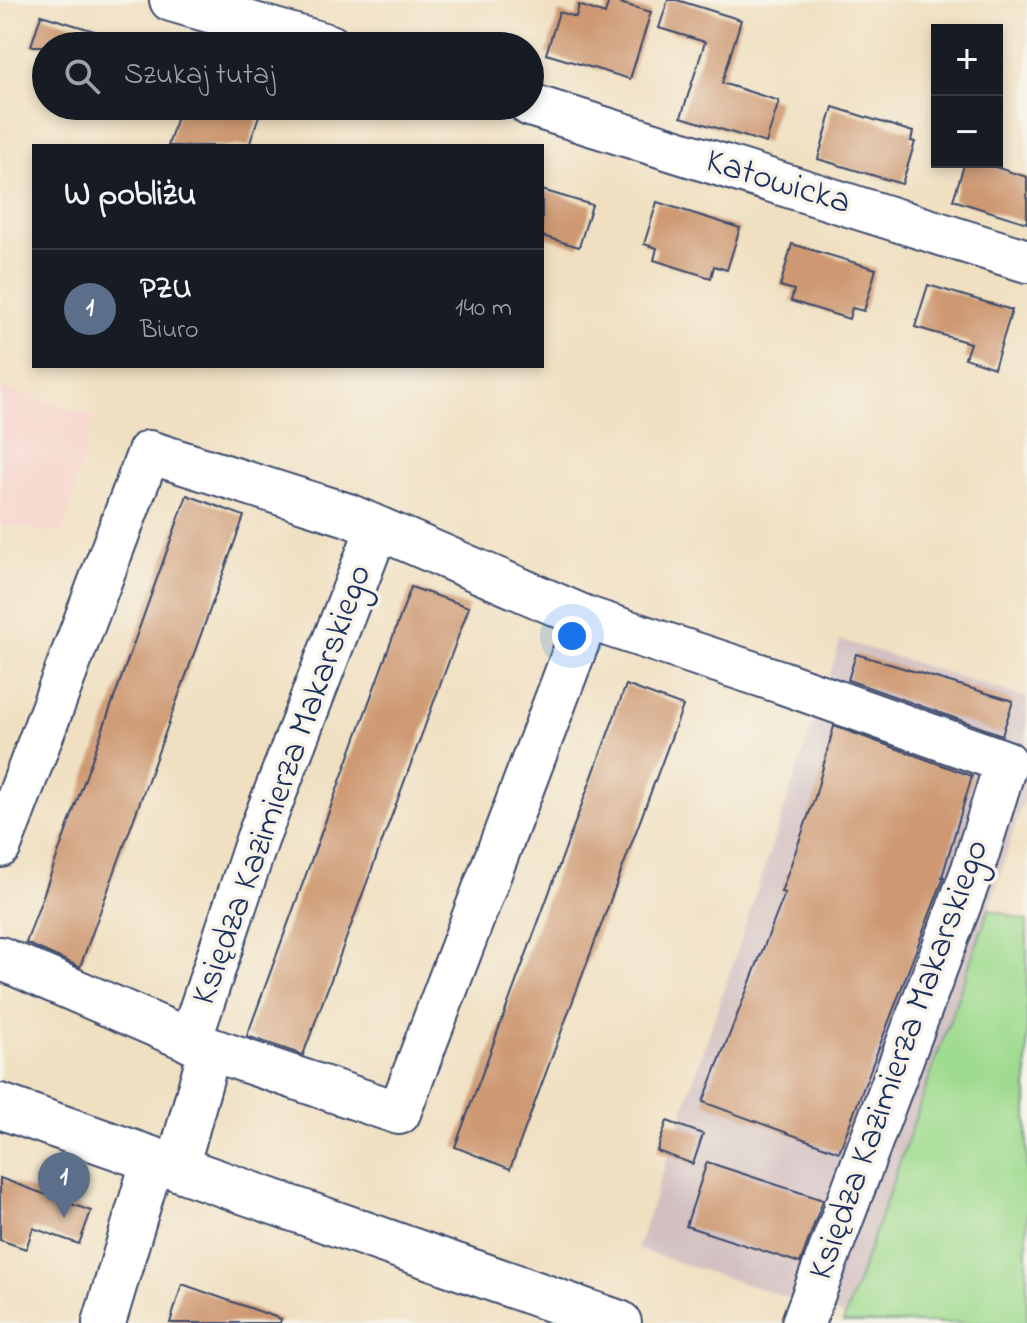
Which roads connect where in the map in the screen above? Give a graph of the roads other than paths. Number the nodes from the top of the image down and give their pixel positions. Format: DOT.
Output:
graph roads {
  1 [pos="171,0"];
  2 [pos="282,32"];
  3 [pos="544,109"];
  4 [pos="1027,261"];
  5 [pos="377,529"];
  6 [pos="587,618"];
  7 [pos="0,846"];
  8 [pos="0,958"];
  9 [pos="200,1045"];
  10 [pos="0,1106"];
  11 [pos="165,1164"];
  12 [pos="104,1323"];
  13 [pos="619,1323"];
  14 [pos="803,1323"];
  1 -- 2 [label="street"];
  3 -- 4 [label="street, Katowicka"];
  5 -- 6 [label="street, Księdza Kazimierza Makarskiego"];
  5 -- 7 [label="street, Księdza Kazimierza Makarskiego"];
  5 -- 9 [label="street, Księdza Kazimierza Makarskiego"];
  6 -- 9 [label="street, Księdza Kazimierza Makarskiego"];
  6 -- 14 [label="street, Księdza Kazimierza Makarskiego"];
  8 -- 9 [label="street, Księdza Kazimierza Makarskiego"];
  9 -- 11 [label="street, Księdza Kazimierza Makarskiego"];
  10 -- 11 [label="street"];
  11 -- 12 [label="street, Księdza Kazimierza Makarskiego"];
  11 -- 13 [label="street"];
}
